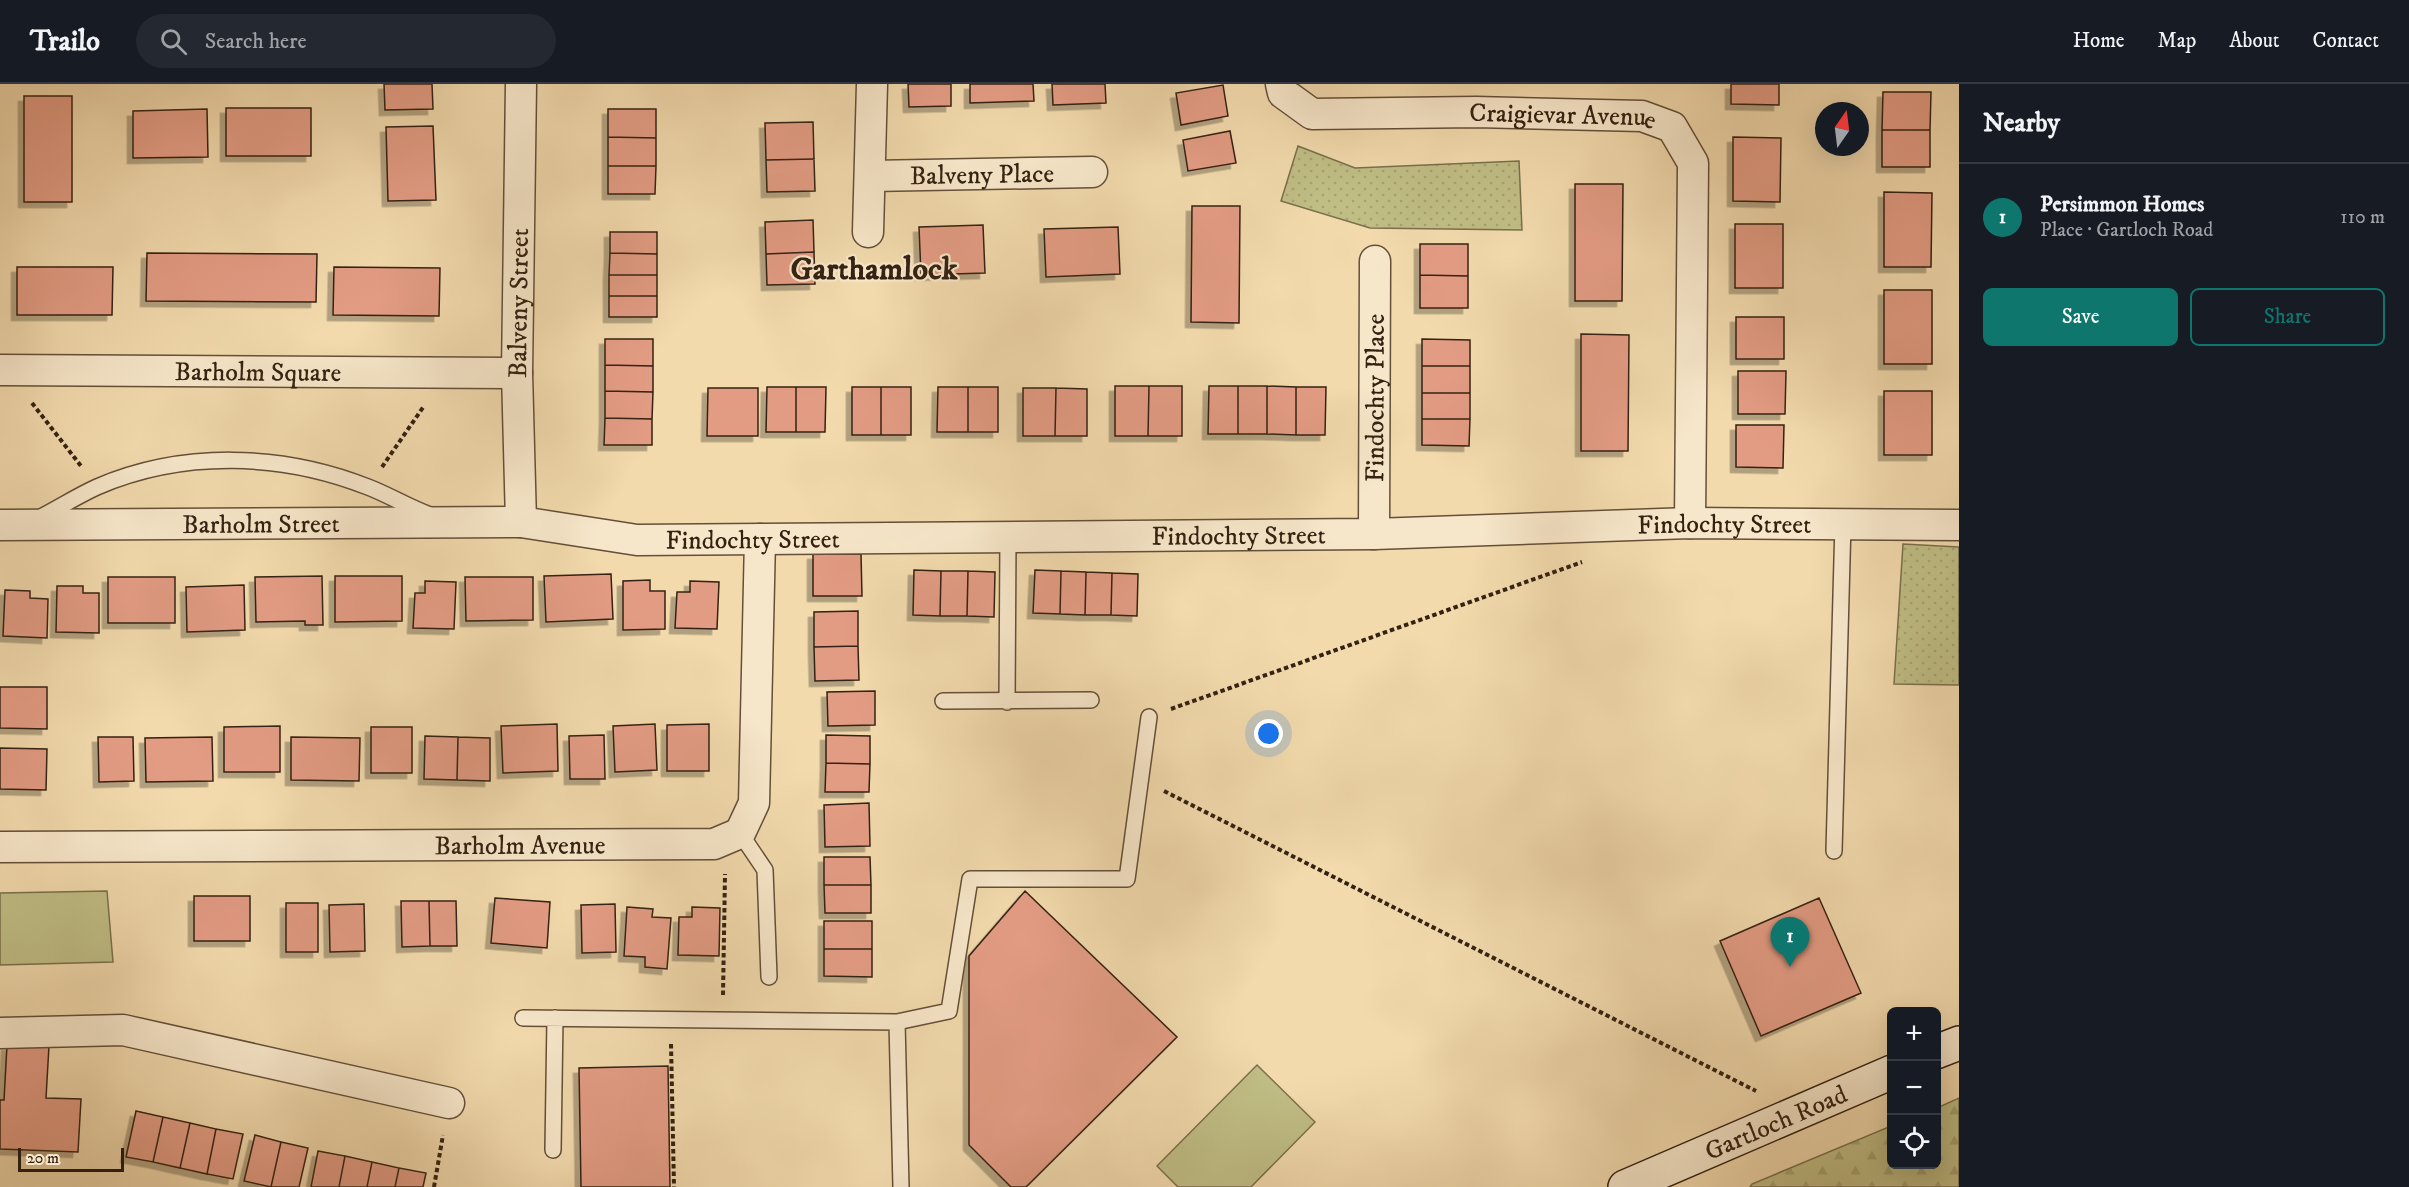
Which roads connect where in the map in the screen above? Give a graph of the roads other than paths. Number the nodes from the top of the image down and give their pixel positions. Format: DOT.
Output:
graph roads {
  1 [pos="521,84"];
  2 [pos="872,84"];
  3 [pos="1281,84"];
  4 [pos="1092,172"];
  5 [pos="871,176"];
  6 [pos="868,232"];
  7 [pos="1375,261"];
  8 [pos="3,370"];
  9 [pos="517,373"];
  10 [pos="449,522"];
  11 [pos="521,522"];
  12 [pos="1690,523"];
  13 [pos="1844,523"];
  14 [pos="13,525"];
  15 [pos="1959,525"];
  16 [pos="1374,534"];
  17 [pos="1008,537"];
  18 [pos="760,539"];
  19 [pos="1091,700"];
  20 [pos="943,701"];
  21 [pos="1007,702"];
  22 [pos="1149,717"];
  23 [pos="733,837"];
  24 [pos="0,847"];
  25 [pos="1834,851"];
  26 [pos="769,977"];
  27 [pos="523,1018"];
  28 [pos="555,1018"];
  29 [pos="897,1022"];
  30 [pos="0,1033"];
  31 [pos="1959,1043"];
  32 [pos="1941,1051"];
  33 [pos="1887,1074"];
  34 [pos="449,1103"];
  35 [pos="553,1150"];
  36 [pos="1636,1185"];
  37 [pos="901,1187"];
  1 -- 9 [label="street, Balveny Street"];
  2 -- 5 [label="street"];
  3 -- 12 [label="street, Craigievar Avenue"];
  4 -- 5 [label="street, Balveny Place"];
  5 -- 6 [label="street"];
  7 -- 16 [label="street, Findochty Place"];
  8 -- 9 [label="street, Barholm Square"];
  9 -- 11 [label="street, Balveny Street"];
  10 -- 11 [label="street, Barholm Street"];
  10 -- 14 [label="street, Barholm Street"];
  10 -- 14 [label="lane"];
  11 -- 18 [label="street, Findochty Street"];
  12 -- 13 [label="street, Findochty Street"];
  12 -- 16 [label="street, Findochty Street"];
  13 -- 15 [label="street, Findochty Street"];
  13 -- 25 [label="lane"];
  16 -- 17 [label="street, Findochty Street"];
  17 -- 18 [label="street, Findochty Street"];
  17 -- 21 [label="lane"];
  18 -- 23 [label="street"];
  19 -- 21 [label="lane"];
  20 -- 21 [label="lane"];
  22 -- 29 [label="lane"];
  23 -- 24 [label="street, Barholm Avenue"];
  23 -- 26 [label="lane"];
  27 -- 28 [label="lane"];
  28 -- 29 [label="lane"];
  28 -- 35 [label="lane"];
  29 -- 37 [label="lane"];
  30 -- 34 [label="street"];
  31 -- 32 [label="main road"];
  33 -- 36 [label="main road, Gartloch Road"];
}
